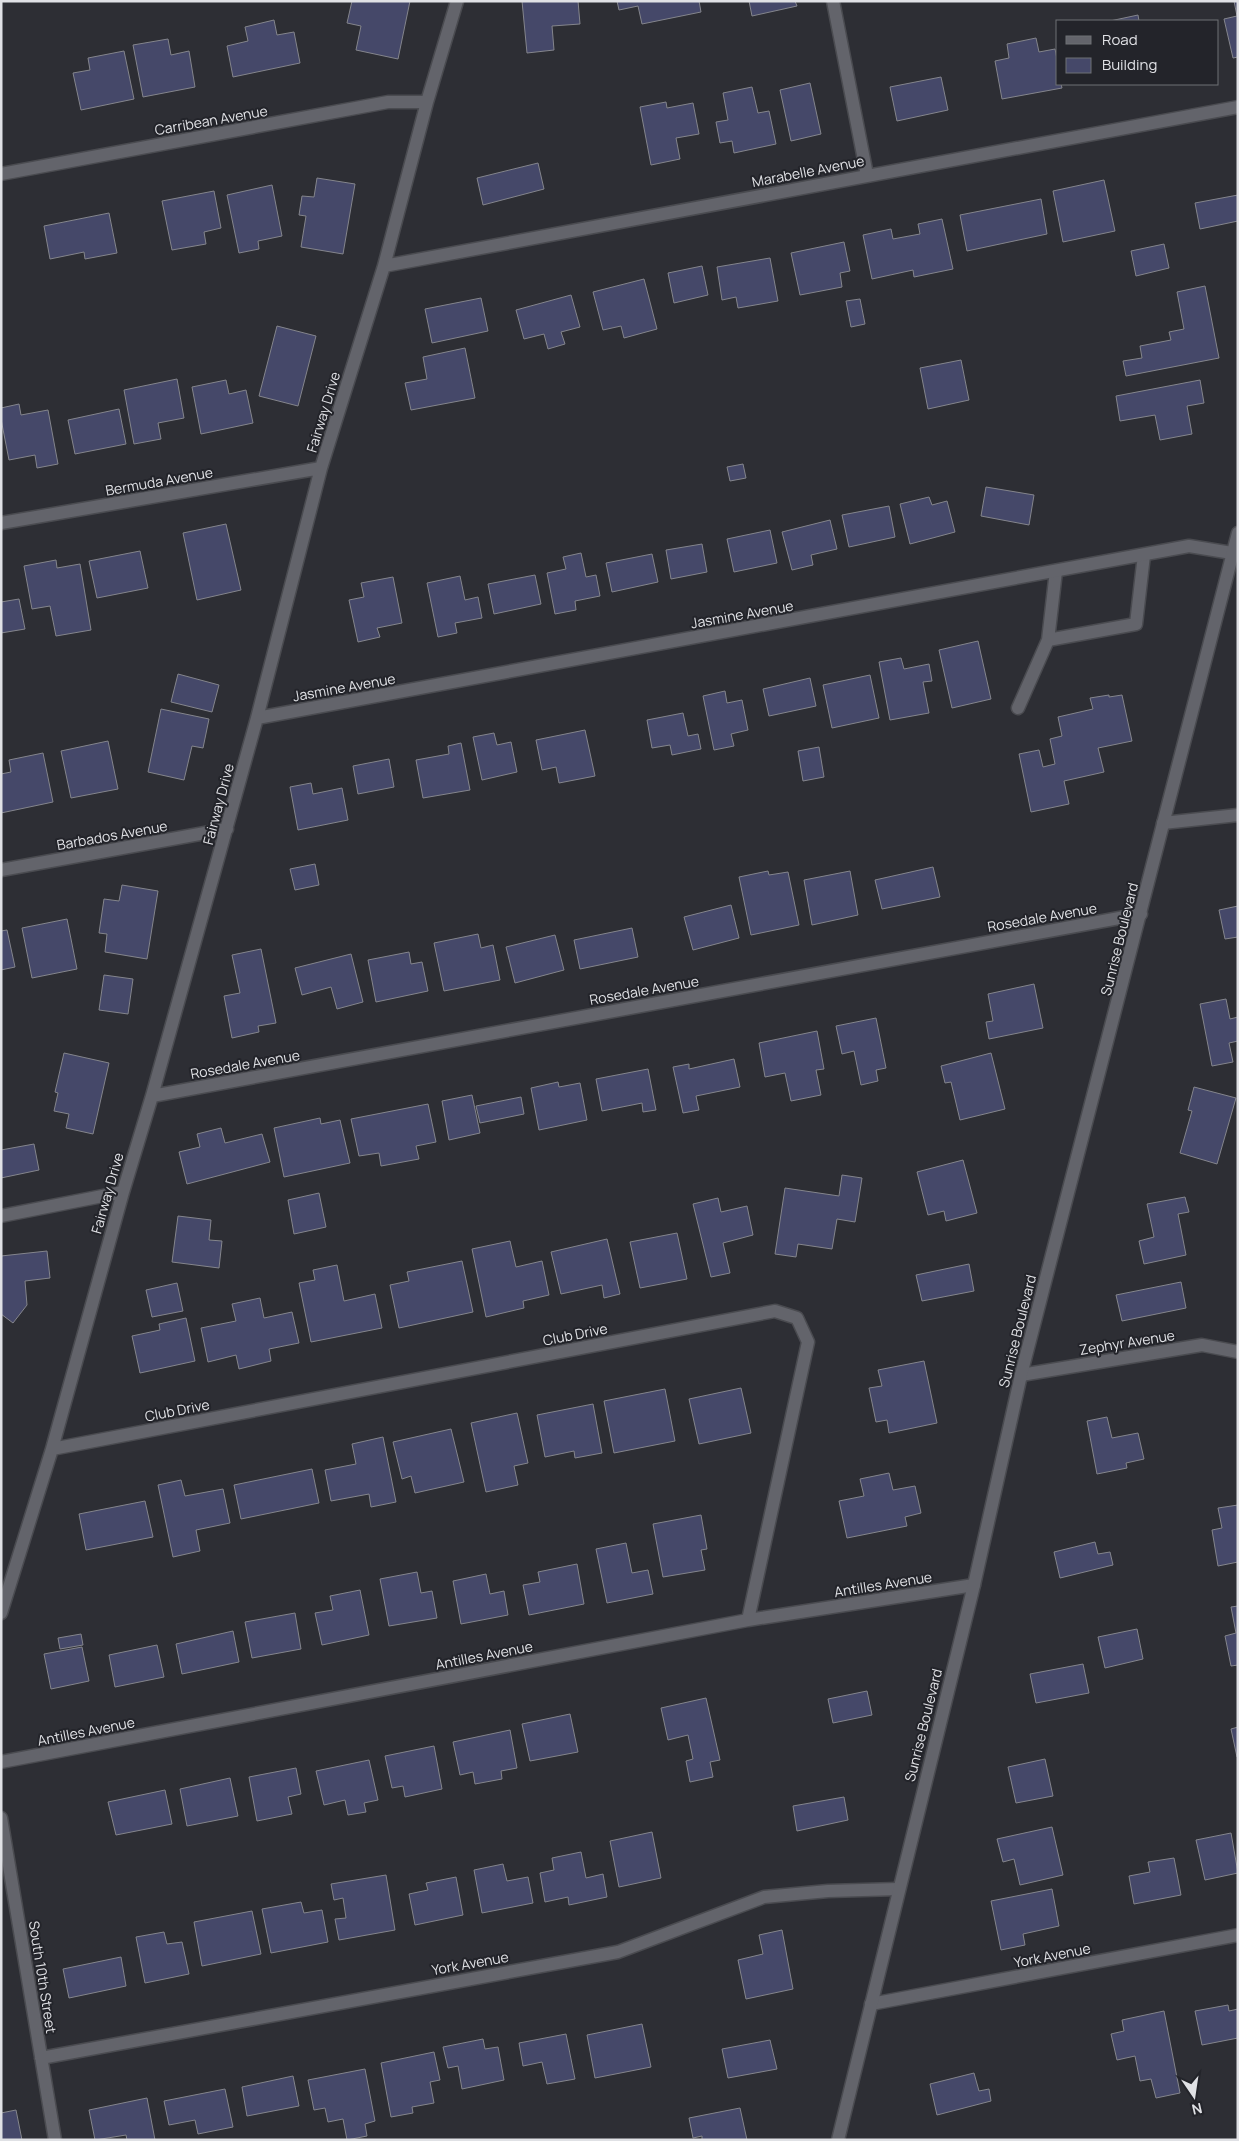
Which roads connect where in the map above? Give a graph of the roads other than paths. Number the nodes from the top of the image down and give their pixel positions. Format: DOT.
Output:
graph roads {
  1 [pos="457,1"];
  2 [pos="833,1"];
  3 [pos="427,102"];
  4 [pos="1238,107"];
  5 [pos="1,174"];
  6 [pos="867,175"];
  7 [pos="384,266"];
  8 [pos="321,468"];
  9 [pos="1,523"];
  10 [pos="1238,533"];
  11 [pos="1235,553"];
  12 [pos="1144,555"];
  13 [pos="1056,571"];
  14 [pos="1048,640"];
  15 [pos="1018,708"];
  16 [pos="257,718"];
  17 [pos="1238,815"];
  18 [pos="1163,823"];
  19 [pos="227,829"];
  20 [pos="1,870"];
  21 [pos="1141,914"];
  22 [pos="152,1096"];
  23 [pos="123,1192"];
  24 [pos="1,1216"];
  25 [pos="1238,1352"];
  26 [pos="1021,1375"];
  27 [pos="52,1449"];
  28 [pos="974,1585"];
  29 [pos="1,1612"];
  30 [pos="748,1620"];
  31 [pos="1,1762"];
  32 [pos="1,1818"];
  33 [pos="898,1889"];
  34 [pos="1238,1935"];
  35 [pos="871,2004"];
  36 [pos="41,2058"];
  37 [pos="55,2140"];
  38 [pos="838,2140"];
  1 -- 3 [label="street, Fairway Drive"];
  2 -- 6 [label="street"];
  3 -- 5 [label="street, Carribean Avenue"];
  3 -- 7 [label="street, Fairway Drive"];
  4 -- 6 [label="street, Marabelle Avenue"];
  6 -- 7 [label="street, Marabelle Avenue"];
  7 -- 8 [label="street, Fairway Drive"];
  8 -- 9 [label="street, Bermuda Avenue"];
  8 -- 16 [label="street, Fairway Drive"];
  10 -- 11 [label="street, Sunrise Boulevard"];
  11 -- 12 [label="street, Jasmine Avenue"];
  11 -- 18 [label="street, Sunrise Boulevard"];
  12 -- 13 [label="street, Jasmine Avenue"];
  12 -- 14 [label="street"];
  13 -- 14 [label="street"];
  13 -- 16 [label="street, Jasmine Avenue"];
  14 -- 15 [label="street"];
  16 -- 19 [label="street, Fairway Drive"];
  17 -- 18 [label="street"];
  18 -- 21 [label="street, Sunrise Boulevard"];
  19 -- 20 [label="street, Barbados Avenue"];
  19 -- 22 [label="street, Fairway Drive"];
  21 -- 22 [label="street, Rosedale Avenue"];
  21 -- 26 [label="street, Sunrise Boulevard"];
  22 -- 23 [label="street, Fairway Drive"];
  23 -- 24 [label="street"];
  23 -- 27 [label="street, Fairway Drive"];
  25 -- 26 [label="street, Zephyr Avenue"];
  26 -- 28 [label="street, Sunrise Boulevard"];
  27 -- 29 [label="street, Fairway Drive"];
  27 -- 30 [label="street, Club Drive"];
  28 -- 30 [label="street, Antilles Avenue"];
  28 -- 33 [label="street, Sunrise Boulevard"];
  30 -- 31 [label="street, Antilles Avenue"];
  32 -- 36 [label="street, South 10th Street"];
  33 -- 35 [label="street, Sunrise Boulevard"];
  33 -- 36 [label="street, York Avenue"];
  34 -- 35 [label="street, York Avenue"];
  35 -- 38 [label="street, Sunrise Boulevard"];
  36 -- 37 [label="street, South 10th Street"];
}
